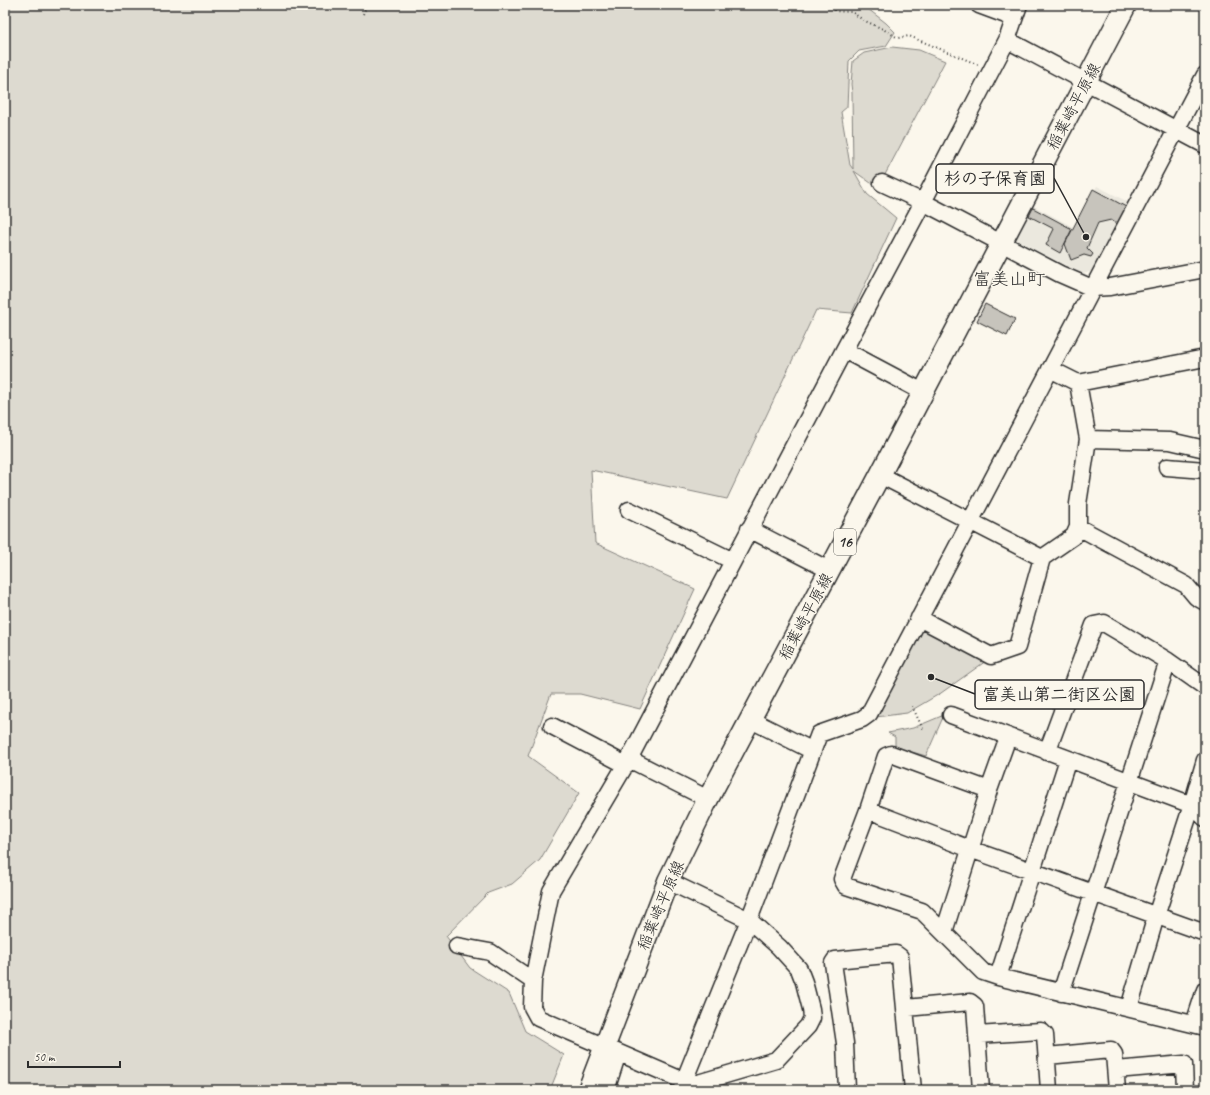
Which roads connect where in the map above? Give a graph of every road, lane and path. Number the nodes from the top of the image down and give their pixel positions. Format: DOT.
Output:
graph roads {
  1 [pos="367,5"];
  2 [pos="828,5"];
  3 [pos="979,5"];
  4 [pos="1126,5"];
  5 [pos="1017,12"];
  6 [pos="363,14"];
  7 [pos="1007,40"];
  8 [pos="991,70"];
  9 [pos="1205,75"];
  10 [pos="1086,82"];
  11 [pos="1177,130"];
  12 [pos="1205,145"];
  13 [pos="882,183"];
  14 [pos="923,202"];
  15 [pos="1000,244"];
  16 [pos="1205,269"];
  17 [pos="1092,288"];
  18 [pos="844,350"];
  19 [pos="1205,358"];
  20 [pos="1050,369"];
  21 [pos="1078,383"];
  22 [pos="923,392"];
  23 [pos="1088,439"];
  24 [pos="1205,449"];
  25 [pos="1167,467"];
  26 [pos="1205,470"];
  27 [pos="880,475"];
  28 [pos="629,510"];
  29 [pos="970,521"];
  30 [pos="1078,527"];
  31 [pos="749,529"];
  32 [pos="1042,558"];
  33 [pos="733,561"];
  34 [pos="829,570"];
  35 [pos="1205,602"];
  36 [pos="919,618"];
  37 [pos="1168,661"];
  38 [pos="1205,687"];
  39 [pos="912,706"];
  40 [pos="952,715"];
  41 [pos="751,720"];
  42 [pos="552,726"];
  43 [pos="923,729"];
  44 [pos="1008,737"];
  45 [pos="813,751"];
  46 [pos="1047,752"];
  47 [pos="1068,759"];
  48 [pos="1205,760"];
  49 [pos="627,762"];
  50 [pos="1128,781"];
  51 [pos="989,790"];
  52 [pos="708,799"];
  53 [pos="1192,805"];
  54 [pos="868,810"];
  55 [pos="1205,818"];
  56 [pos="970,849"];
  57 [pos="1032,870"];
  58 [pos="668,881"];
  59 [pos="1093,893"];
  60 [pos="1156,916"];
  61 [pos="749,920"];
  62 [pos="944,932"];
  63 [pos="1205,933"];
  64 [pos="457,946"];
  65 [pos="998,978"];
  66 [pos="533,981"];
  67 [pos="1205,990"];
  68 [pos="1061,993"];
  69 [pos="906,1008"];
  70 [pos="1129,1008"];
  71 [pos="1199,1025"];
  72 [pos="977,1035"];
  73 [pos="611,1050"];
  74 [pos="1047,1056"];
  75 [pos="1116,1070"];
  76 [pos="683,1085"];
  77 [pos="588,1090"];
  78 [pos="606,1090"];
  79 [pos="847,1090"];
  80 [pos="913,1090"];
  81 [pos="981,1090"];
  82 [pos="1049,1090"];
  83 [pos="1117,1090"];
  84 [pos="1185,1090"];
  1 -- 6 [label="path"];
  2 -- 8 [label="path"];
  3 -- 5 [label="street"];
  4 -- 10 [label="main road, 稲葉崎平原線 / 16"];
  5 -- 7 [label="street"];
  7 -- 8 [label="street"];
  7 -- 10 [label="street"];
  8 -- 14 [label="street"];
  9 -- 11 [label="street"];
  10 -- 11 [label="street"];
  10 -- 15 [label="main road, 稲葉崎平原線 / 16"];
  11 -- 12 [label="street"];
  11 -- 17 [label="street"];
  13 -- 14 [label="street"];
  14 -- 15 [label="street"];
  14 -- 18 [label="street"];
  15 -- 17 [label="street"];
  15 -- 22 [label="main road, 稲葉崎平原線 / 16"];
  16 -- 17 [label="street"];
  17 -- 20 [label="street"];
  18 -- 22 [label="street"];
  18 -- 31 [label="street"];
  19 -- 21 [label="street"];
  20 -- 21 [label="street"];
  20 -- 29 [label="street"];
  21 -- 23 [label="street"];
  22 -- 27 [label="main road, 稲葉崎平原線 / 16"];
  23 -- 24 [label="street"];
  23 -- 30 [label="street"];
  25 -- 26 [label="street"];
  27 -- 29 [label="street"];
  27 -- 34 [label="main road, 稲葉崎平原線 / 16"];
  28 -- 33 [label="street"];
  29 -- 32 [label="street"];
  29 -- 36 [label="street"];
  30 -- 32 [label="street"];
  30 -- 35 [label="street"];
  31 -- 33 [label="street"];
  31 -- 34 [label="street"];
  32 -- 36 [label="street"];
  33 -- 49 [label="street"];
  34 -- 41 [label="main road, 稲葉崎平原線 / 16"];
  36 -- 45 [label="street"];
  37 -- 38 [label="street"];
  37 -- 46 [label="street"];
  37 -- 50 [label="street"];
  39 -- 43 [label="path"];
  40 -- 44 [label="street"];
  41 -- 45 [label="street"];
  41 -- 52 [label="main road, 稲葉崎平原線 / 16"];
  42 -- 49 [label="street"];
  44 -- 46 [label="street"];
  44 -- 51 [label="street"];
  45 -- 61 [label="street"];
  46 -- 47 [label="street"];
  47 -- 50 [label="street"];
  47 -- 57 [label="street"];
  48 -- 53 [label="street"];
  49 -- 52 [label="street"];
  49 -- 66 [label="street"];
  50 -- 53 [label="street"];
  50 -- 59 [label="street"];
  51 -- 54 [label="street"];
  51 -- 56 [label="street"];
  52 -- 58 [label="main road, 稲葉崎平原線 / 16"];
  53 -- 55 [label="street"];
  53 -- 60 [label="street"];
  54 -- 56 [label="street"];
  54 -- 62 [label="street"];
  56 -- 57 [label="street"];
  56 -- 62 [label="street"];
  57 -- 59 [label="street"];
  57 -- 65 [label="street"];
  58 -- 61 [label="street"];
  58 -- 73 [label="main road, 稲葉崎平原線 / 16"];
  59 -- 60 [label="street"];
  59 -- 68 [label="street"];
  60 -- 63 [label="street"];
  60 -- 70 [label="street"];
  61 -- 76 [label="street"];
  61 -- 76 [label="street"];
  62 -- 65 [label="street"];
  64 -- 66 [label="street"];
  65 -- 68 [label="street"];
  66 -- 73 [label="street"];
  67 -- 71 [label="street"];
  68 -- 70 [label="street"];
  69 -- 72 [label="street"];
  69 -- 79 [label="street"];
  69 -- 80 [label="street"];
  70 -- 71 [label="street"];
  72 -- 74 [label="street"];
  72 -- 81 [label="street"];
  73 -- 76 [label="street"];
  73 -- 77 [label="main road, 稲葉崎平原線 / 16"];
  73 -- 78 [label="street"];
  74 -- 75 [label="street"];
  74 -- 82 [label="street"];
  75 -- 83 [label="street"];
  75 -- 84 [label="street"];
}
